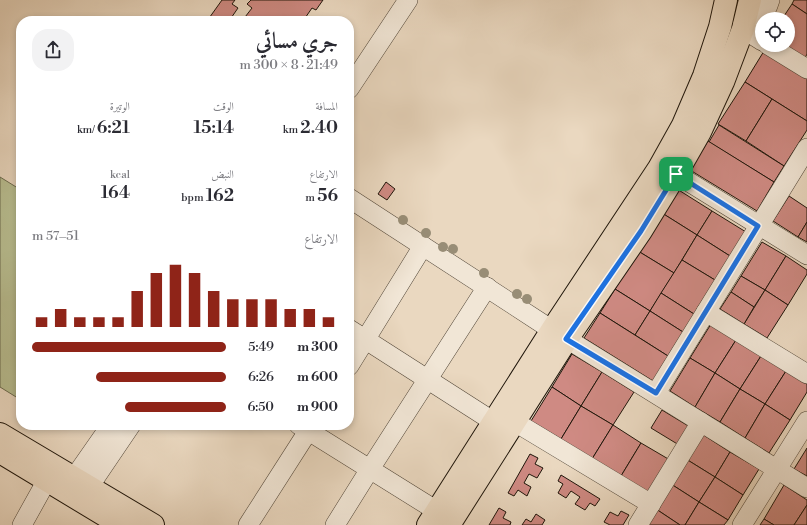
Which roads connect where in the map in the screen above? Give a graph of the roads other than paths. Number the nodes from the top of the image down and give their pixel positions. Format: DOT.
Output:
graph roads {
  1 [pos="393,0"];
  2 [pos="408,0"];
  3 [pos="726,0"];
  4 [pos="750,0"];
  5 [pos="770,0"];
  6 [pos="743,26"];
  7 [pos="755,35"];
  8 [pos="779,52"];
  9 [pos="354,58"];
  10 [pos="807,69"];
  11 [pos="354,81"];
  12 [pos="805,154"];
  13 [pos="676,174"];
  14 [pos="354,201"];
  15 [pos="758,226"];
  16 [pos="423,246"];
  17 [pos="807,255"];
  18 [pos="487,288"];
  19 [pos="706,312"];
  20 [pos="354,332"];
  21 [pos="559,334"];
  22 [pos="366,340"];
  23 [pos="354,358"];
  24 [pos="807,374"];
  25 [pos="427,380"];
  26 [pos="656,393"];
  27 [pos="807,421"];
  28 [pos="504,422"];
  29 [pos="701,422"];
  30 [pos="108,430"];
  31 [pos="127,430"];
  32 [pos="305,430"];
  33 [pos="312,430"];
  34 [pos="0,434"];
  35 [pos="0,452"];
  36 [pos="370,469"];
  37 [pos="777,470"];
  38 [pos="46,480"];
  39 [pos="82,482"];
  40 [pos="807,488"];
  41 [pos="651,504"];
  42 [pos="438,520"];
  43 [pos="22,525"];
  44 [pos="121,525"];
  45 [pos="153,525"];
  46 [pos="248,525"];
  47 [pos="335,525"];
  48 [pos="638,525"];
  49 [pos="742,525"];
  1 -- 9 [label="street"];
  2 -- 11 [label="street"];
  3 -- 21 [label="main road"];
  4 -- 6 [label="main road"];
  5 -- 6 [label="street"];
  6 -- 7 [label="street"];
  6 -- 13 [label="main road"];
  8 -- 10 [label="street"];
  12 -- 15 [label="street"];
  13 -- 15 [label="street"];
  13 -- 21 [label="main road"];
  14 -- 16 [label="street"];
  15 -- 17 [label="street"];
  15 -- 19 [label="street"];
  16 -- 18 [label="street"];
  16 -- 22 [label="street"];
  18 -- 21 [label="street"];
  18 -- 25 [label="street"];
  19 -- 24 [label="street"];
  19 -- 26 [label="street"];
  20 -- 22 [label="street"];
  21 -- 26 [label="street"];
  21 -- 28 [label="main road"];
  22 -- 23 [label="street"];
  22 -- 25 [label="street"];
  25 -- 28 [label="street"];
  25 -- 36 [label="street"];
  26 -- 29 [label="street"];
  27 -- 37 [label="street"];
  28 -- 41 [label="street"];
  28 -- 42 [label="main road"];
  29 -- 37 [label="street"];
  29 -- 41 [label="street"];
  30 -- 39 [label="street"];
  31 -- 39 [label="street"];
  32 -- 46 [label="street"];
  33 -- 36 [label="street"];
  34 -- 39 [label="main road"];
  35 -- 38 [label="main road"];
  36 -- 42 [label="street"];
  36 -- 47 [label="street"];
  37 -- 40 [label="street"];
  37 -- 49 [label="street"];
  38 -- 43 [label="street"];
  38 -- 44 [label="main road"];
  39 -- 45 [label="main road"];
  41 -- 48 [label="street"];
}
